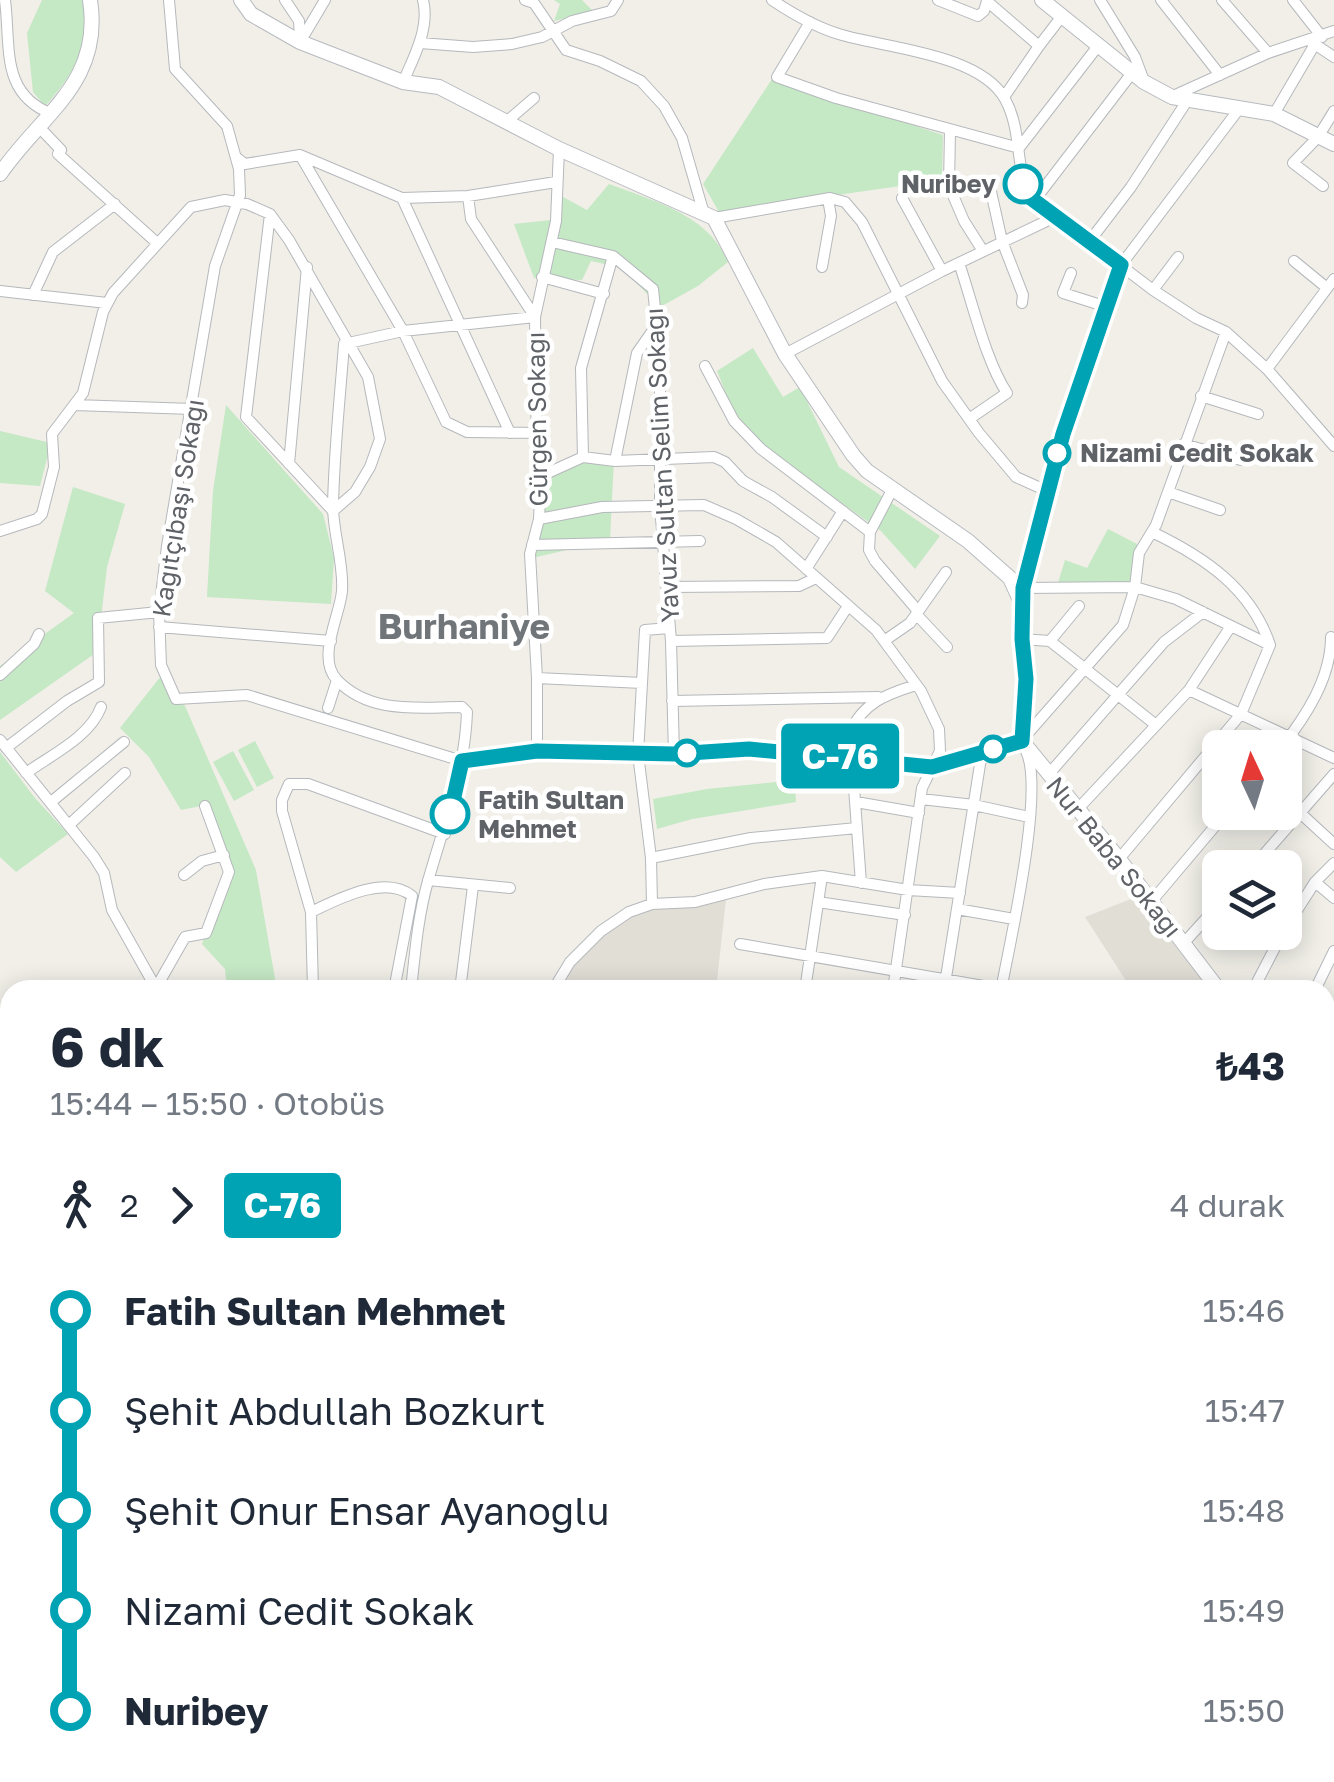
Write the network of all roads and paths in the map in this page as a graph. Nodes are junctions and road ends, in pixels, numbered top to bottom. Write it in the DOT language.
graph roads {
  1 [pos="5,0"];
  2 [pos="90,0"];
  3 [pos="168,0"];
  4 [pos="241,0"];
  5 [pos="286,0"];
  6 [pos="325,0"];
  7 [pos="422,0"];
  8 [pos="526,0"];
  9 [pos="618,0"];
  10 [pos="772,0"];
  11 [pos="938,0"];
  12 [pos="1042,0"];
  13 [pos="1100,0"];
  14 [pos="1161,0"];
  15 [pos="1222,0"];
  16 [pos="1292,0"];
  17 [pos="987,1"];
  18 [pos="1062,16"];
  19 [pos="810,22"];
  20 [pos="554,31"];
  21 [pos="1334,31"];
  22 [pos="1315,40"];
  23 [pos="300,42"];
  24 [pos="420,42"];
  25 [pos="1039,46"];
  26 [pos="1098,46"];
  27 [pos="1268,53"];
  28 [pos="1334,56"];
  29 [pos="1220,75"];
  30 [pos="1138,77"];
  31 [pos="404,82"];
  32 [pos="1004,97"];
  33 [pos="1172,97"];
  34 [pos="534,98"];
  35 [pos="1187,101"];
  36 [pos="1239,108"];
  37 [pos="1334,112"];
  38 [pos="52,114"];
  39 [pos="1274,114"];
  40 [pos="506,122"];
  41 [pos="40,128"];
  42 [pos="950,130"];
  43 [pos="1318,137"];
  44 [pos="1334,144"];
  45 [pos="1018,148"];
  46 [pos="559,149"];
  47 [pos="300,155"];
  48 [pos="236,157"];
  49 [pos="0,174"];
  50 [pos="556,182"];
  51 [pos="1323,186"];
  52 [pos="990,187"];
  53 [pos="468,196"];
  54 [pos="402,198"];
  55 [pos="902,198"];
  56 [pos="828,199"];
  57 [pos="1034,201"];
  58 [pos="237,202"];
  59 [pos="115,204"];
  60 [pos="270,214"];
  61 [pos="709,216"];
  62 [pos="1055,217"];
  63 [pos="1002,240"];
  64 [pos="156,242"];
  65 [pos="552,242"];
  66 [pos="1089,242"];
  67 [pos="983,251"];
  68 [pos="613,256"];
  69 [pos="1178,256"];
  70 [pos="1294,261"];
  71 [pos="959,263"];
  72 [pos="1121,265"];
  73 [pos="307,266"];
  74 [pos="822,267"];
  75 [pos="942,270"];
  76 [pos="1071,272"];
  77 [pos="542,277"];
  78 [pos="1331,284"];
  79 [pos="1153,290"];
  80 [pos="0,291"];
  81 [pos="33,294"];
  82 [pos="604,294"];
  83 [pos="898,295"];
  84 [pos="1022,302"];
  85 [pos="107,303"];
  86 [pos="1107,306"];
  87 [pos="534,317"];
  88 [pos="658,322"];
  89 [pos="460,324"];
  90 [pos="402,331"];
  91 [pos="1226,332"];
  92 [pos="350,342"];
  93 [pos="785,354"];
  94 [pos="705,366"];
  95 [pos="1267,369"];
  96 [pos="1200,396"];
  97 [pos="74,405"];
  98 [pos="192,409"];
  99 [pos="1258,414"];
  100 [pos="969,419"];
  101 [pos="510,433"];
  102 [pos="537,433"];
  103 [pos="1332,439"];
  104 [pos="1183,444"];
  105 [pos="583,457"];
  106 [pos="660,458"];
  107 [pos="1241,460"];
  108 [pos="616,461"];
  109 [pos="289,464"];
  110 [pos="542,476"];
  111 [pos="892,490"];
  112 [pos="1047,490"];
  113 [pos="1168,492"];
  114 [pos="660,506"];
  115 [pos="1220,510"];
  116 [pos="333,511"];
  117 [pos="843,512"];
  118 [pos="540,520"];
  119 [pos="0,531"];
  120 [pos="870,532"];
  121 [pos="1152,532"];
  122 [pos="827,537"];
  123 [pos="700,541"];
  124 [pos="665,542"];
  125 [pos="532,545"];
  126 [pos="946,572"];
  127 [pos="811,574"];
  128 [pos="668,587"];
  129 [pos="1136,587"];
  130 [pos="1022,594"];
  131 [pos="848,606"];
  132 [pos="1079,606"];
  133 [pos="159,612"];
  134 [pos="917,612"];
  135 [pos="1203,612"];
  136 [pos="1232,626"];
  137 [pos="159,627"];
  138 [pos="669,628"];
  139 [pos="39,634"];
  140 [pos="1331,637"];
  141 [pos="1022,639"];
  142 [pos="884,640"];
  143 [pos="331,641"];
  144 [pos="671,641"];
  145 [pos="1050,641"];
  146 [pos="1270,645"];
  147 [pos="947,647"];
  148 [pos="1086,670"];
  149 [pos="0,675"];
  150 [pos="537,678"];
  151 [pos="338,680"];
  152 [pos="642,684"];
  153 [pos="916,684"];
  154 [pos="1189,690"];
  155 [pos="1118,695"];
  156 [pos="878,697"];
  157 [pos="672,700"];
  158 [pos="101,706"];
  159 [pos="328,708"];
  160 [pos="1241,714"];
  161 [pos="1156,724"];
  162 [pos="1231,730"];
  163 [pos="1273,730"];
  164 [pos="1295,730"];
  165 [pos="1022,741"];
  166 [pos="124,742"];
  167 [pos="3,744"];
  168 [pos="1302,744"];
  169 [pos="537,751"];
  170 [pos="982,752"];
  171 [pos="638,754"];
  172 [pos="674,754"];
  173 [pos="852,758"];
  174 [pos="1334,758"];
  175 [pos="462,761"];
  176 [pos="932,767"];
  177 [pos="1202,767"];
  178 [pos="26,773"];
  179 [pos="125,773"];
  180 [pos="1334,774"];
  181 [pos="1048,775"];
  182 [pos="921,799"];
  183 [pos="51,802"];
  184 [pos="856,802"];
  185 [pos="974,805"];
  186 [pos="205,806"];
  187 [pos="1076,811"];
  188 [pos="1302,811"];
  189 [pos="919,813"];
  190 [pos="1302,815"];
  191 [pos="1028,818"];
  192 [pos="70,824"];
  193 [pos="857,828"];
  194 [pos="1213,830"];
  195 [pos="1285,830"];
  196 [pos="445,834"];
  197 [pos="1334,844"];
  198 [pos="1268,850"];
  199 [pos="224,856"];
  200 [pos="651,858"];
  201 [pos="1119,859"];
  202 [pos="1334,863"];
  203 [pos="184,875"];
  204 [pos="822,876"];
  205 [pos="428,880"];
  206 [pos="1315,882"];
  207 [pos="861,883"];
  208 [pos="473,886"];
  209 [pos="510,888"];
  210 [pos="908,890"];
  211 [pos="960,893"];
  212 [pos="1334,898"];
  213 [pos="818,902"];
  214 [pos="1151,902"];
  215 [pos="1302,903"];
  216 [pos="652,904"];
  217 [pos="957,910"];
  218 [pos="311,912"];
  219 [pos="904,915"];
  220 [pos="1014,919"];
  221 [pos="1202,923"];
  222 [pos="740,944"];
  223 [pos="1183,944"];
  224 [pos="1274,950"];
  225 [pos="1334,951"];
  226 [pos="810,956"];
  227 [pos="896,969"];
  228 [pos="152,980"];
  229 [pos="162,980"];
  230 [pos="313,980"];
  231 [pos="396,980"];
  232 [pos="412,980"];
  233 [pos="461,980"];
  234 [pos="559,980"];
  235 [pos="806,980"];
  236 [pos="894,980"];
  237 [pos="932,980"];
  238 [pos="946,980"];
  239 [pos="1003,980"];
  240 [pos="1211,980"];
  241 [pos="1258,980"];
  242 [pos="1319,980"];
  1 -- 38 [label="street"];
  2 -- 38 [label="main road"];
  3 -- 48 [label="street"];
  4 -- 23 [label="main road"];
  5 -- 23 [label="street"];
  6 -- 23 [label="street"];
  7 -- 24 [label="street"];
  8 -- 20 [label="street"];
  9 -- 20 [label="street"];
  10 -- 19 [label="street"];
  11 -- 17 [label="street"];
  12 -- 18 [label="main road"];
  13 -- 30 [label="street"];
  14 -- 29 [label="street"];
  15 -- 27 [label="street"];
  16 -- 22 [label="street"];
  17 -- 25 [label="street"];
  18 -- 25 [label="street"];
  18 -- 26 [label="main road"];
  19 -- 32 [label="street"];
  19 -- 42 [label="street"];
  20 -- 24 [label="street"];
  20 -- 61 [label="street"];
  21 -- 22 [label="street"];
  22 -- 27 [label="street"];
  22 -- 28 [label="street"];
  22 -- 39 [label="street"];
  23 -- 31 [label="main road"];
  24 -- 31 [label="street"];
  25 -- 32 [label="street"];
  26 -- 30 [label="main road"];
  26 -- 45 [label="street"];
  27 -- 29 [label="street"];
  29 -- 33 [label="street"];
  30 -- 33 [label="main road"];
  30 -- 57 [label="street"];
  31 -- 40 [label="main road"];
  32 -- 45 [label="street"];
  33 -- 35 [label="main road"];
  34 -- 40 [label="street"];
  35 -- 36 [label="main road"];
  35 -- 66 [label="street"];
  36 -- 39 [label="main road"];
  36 -- 72 [label="street"];
  37 -- 43 [label="street"];
  38 -- 41 [label="main road"];
  39 -- 43 [label="main road"];
  40 -- 46 [label="main road"];
  41 -- 49 [label="main road"];
  41 -- 59 [label="street"];
  42 -- 45 [label="street"];
  42 -- 67 [label="street"];
  43 -- 44 [label="main road"];
  43 -- 51 [label="street"];
  45 -- 57 [label="street"];
  46 -- 50 [label="street, Gürgen Sokağı"];
  46 -- 61 [label="main road"];
  47 -- 48 [label="street"];
  47 -- 54 [label="street"];
  47 -- 90 [label="street"];
  48 -- 58 [label="street"];
  50 -- 53 [label="street"];
  50 -- 65 [label="street, Gürgen Sokağı"];
  52 -- 63 [label="street"];
  53 -- 54 [label="street"];
  53 -- 87 [label="street"];
  54 -- 89 [label="street"];
  55 -- 75 [label="street"];
  56 -- 61 [label="street"];
  56 -- 74 [label="street"];
  56 -- 83 [label="street"];
  57 -- 62 [label="street"];
  58 -- 60 [label="street"];
  58 -- 64 [label="street"];
  58 -- 98 [label="street, Kağıtçıbaşı Sokağı"];
  59 -- 64 [label="street"];
  59 -- 81 [label="street"];
  60 -- 73 [label="street"];
  60 -- 109 [label="street"];
  61 -- 93 [label="main road"];
  62 -- 63 [label="street"];
  62 -- 66 [label="street"];
  63 -- 67 [label="street"];
  63 -- 84 [label="street"];
  64 -- 85 [label="street"];
  65 -- 68 [label="street, Yavuz Sultan Selim Sokağı"];
  65 -- 77 [label="street, Gürgen Sokağı"];
  66 -- 72 [label="street"];
  67 -- 71 [label="street"];
  68 -- 82 [label="street"];
  68 -- 88 [label="street, Yavuz Sultan Selim Sokağı"];
  69 -- 79 [label="street"];
  70 -- 78 [label="street"];
  71 -- 75 [label="street"];
  71 -- 100 [label="street"];
  72 -- 79 [label="street"];
  72 -- 86 [label="street"];
  73 -- 92 [label="street"];
  73 -- 109 [label="street"];
  75 -- 83 [label="street"];
  76 -- 86 [label="street"];
  77 -- 82 [label="street"];
  77 -- 87 [label="street, Gürgen Sokağı"];
  78 -- 95 [label="street"];
  79 -- 91 [label="street"];
  80 -- 81 [label="street"];
  81 -- 85 [label="street"];
  82 -- 105 [label="street"];
  83 -- 93 [label="street"];
  83 -- 100 [label="street"];
  85 -- 97 [label="street"];
  86 -- 112 [label="street"];
  87 -- 89 [label="street"];
  87 -- 102 [label="street, Gürgen Sokağı"];
  88 -- 106 [label="street, Yavuz Sultan Selim Sokağı"];
  88 -- 108 [label="street"];
  89 -- 90 [label="street"];
  89 -- 101 [label="street"];
  90 -- 92 [label="street"];
  90 -- 101 [label="street"];
  91 -- 95 [label="street"];
  91 -- 96 [label="street"];
  92 -- 116 [label="street"];
  92 -- 116 [label="street"];
  93 -- 111 [label="main road"];
  94 -- 117 [label="street"];
  95 -- 103 [label="street"];
  96 -- 99 [label="street"];
  96 -- 104 [label="street"];
  97 -- 98 [label="street"];
  97 -- 119 [label="street"];
  98 -- 133 [label="street, Kağıtçıbaşı Sokağı"];
  100 -- 112 [label="street"];
  101 -- 102 [label="street"];
  102 -- 110 [label="street, Gürgen Sokağı"];
  104 -- 107 [label="street"];
  104 -- 113 [label="street"];
  105 -- 108 [label="street"];
  105 -- 110 [label="street"];
  106 -- 108 [label="street"];
  106 -- 114 [label="street, Yavuz Sultan Selim Sokağı"];
  106 -- 122 [label="street"];
  109 -- 116 [label="street"];
  110 -- 118 [label="street, Gürgen Sokağı"];
  111 -- 120 [label="street"];
  111 -- 130 [label="main road"];
  112 -- 130 [label="street"];
  113 -- 115 [label="street"];
  113 -- 121 [label="street"];
  114 -- 118 [label="street"];
  114 -- 124 [label="street, Yavuz Sultan Selim Sokağı"];
  114 -- 127 [label="street"];
  116 -- 143 [label="street"];
  117 -- 120 [label="street"];
  117 -- 122 [label="street"];
  118 -- 125 [label="street, Gürgen Sokağı"];
  120 -- 134 [label="street"];
  121 -- 129 [label="street"];
  121 -- 146 [label="street"];
  122 -- 127 [label="street"];
  123 -- 124 [label="street"];
  124 -- 125 [label="street"];
  124 -- 128 [label="street, Yavuz Sultan Selim Sokağı"];
  125 -- 150 [label="street, Gürgen Sokağı"];
  126 -- 134 [label="street"];
  127 -- 128 [label="street"];
  127 -- 131 [label="street"];
  128 -- 138 [label="street, Yavuz Sultan Selim Sokağı"];
  129 -- 130 [label="street"];
  129 -- 135 [label="street"];
  129 -- 148 [label="street"];
  130 -- 141 [label="main road"];
  131 -- 142 [label="street"];
  131 -- 144 [label="street"];
  132 -- 145 [label="street"];
  133 -- 137 [label="street, Kağıtçıbaşı Sokağı"];
  133 -- 167 [label="street"];
  134 -- 142 [label="street"];
  134 -- 147 [label="street"];
  135 -- 136 [label="street"];
  135 -- 155 [label="street"];
  136 -- 146 [label="street"];
  136 -- 154 [label="street"];
  137 -- 143 [label="street"];
  137 -- 175 [label="street, Kağıtçıbaşı Sokağı"];
  138 -- 144 [label="street, Yavuz Sultan Selim Sokağı"];
  138 -- 152 [label="street"];
  139 -- 149 [label="street"];
  140 -- 164 [label="street"];
  141 -- 145 [label="street"];
  141 -- 165 [label="main road"];
  142 -- 153 [label="street"];
  143 -- 151 [label="street"];
  144 -- 157 [label="street, Yavuz Sultan Selim Sokağı"];
  145 -- 148 [label="street"];
  146 -- 160 [label="street"];
  148 -- 155 [label="street"];
  148 -- 165 [label="street"];
  150 -- 152 [label="street"];
  150 -- 169 [label="street, Gürgen Sokağı"];
  151 -- 159 [label="street"];
  151 -- 175 [label="street"];
  152 -- 171 [label="street"];
  153 -- 156 [label="street"];
  153 -- 176 [label="street"];
  154 -- 160 [label="street"];
  154 -- 161 [label="street"];
  155 -- 161 [label="street"];
  155 -- 181 [label="street"];
  156 -- 157 [label="street"];
  156 -- 173 [label="street"];
  157 -- 172 [label="street, Yavuz Sultan Selim Sokağı"];
  158 -- 178 [label="street"];
  160 -- 162 [label="street"];
  160 -- 163 [label="street"];
  161 -- 187 [label="street"];
  165 -- 170 [label="street"];
  165 -- 181 [label="main road, Nur Baba Sokağı"];
  165 -- 191 [label="street"];
  166 -- 183 [label="street"];
  167 -- 178 [label="street"];
  168 -- 174 [label="street"];
  169 -- 171 [label="street"];
  169 -- 175 [label="street"];
  170 -- 176 [label="street"];
  170 -- 185 [label="street"];
  171 -- 172 [label="street"];
  171 -- 200 [label="street"];
  172 -- 173 [label="street"];
  173 -- 176 [label="street"];
  173 -- 184 [label="street"];
  175 -- 196 [label="street"];
  176 -- 182 [label="street"];
  177 -- 201 [label="street"];
  178 -- 183 [label="street"];
  179 -- 192 [label="street"];
  180 -- 188 [label="street"];
  181 -- 187 [label="main road, Nur Baba Sokağı"];
  182 -- 185 [label="street"];
  182 -- 189 [label="street"];
  183 -- 192 [label="street"];
  184 -- 189 [label="street"];
  184 -- 193 [label="street"];
  185 -- 191 [label="street"];
  185 -- 211 [label="street"];
  186 -- 199 [label="street"];
  187 -- 201 [label="main road, Nur Baba Sokağı"];
  189 -- 210 [label="street"];
  190 -- 197 [label="street"];
  191 -- 220 [label="street"];
  192 -- 228 [label="street"];
  193 -- 200 [label="street"];
  193 -- 207 [label="street"];
  194 -- 214 [label="street"];
  195 -- 198 [label="street"];
  196 -- 205 [label="street"];
  196 -- 218 [label="street"];
  199 -- 203 [label="street"];
  199 -- 229 [label="street"];
  200 -- 216 [label="street"];
  201 -- 214 [label="main road, Nur Baba Sokağı"];
  202 -- 206 [label="street"];
  204 -- 207 [label="street"];
  204 -- 213 [label="street"];
  204 -- 216 [label="street"];
  205 -- 208 [label="street"];
  205 -- 232 [label="street"];
  206 -- 212 [label="street"];
  206 -- 215 [label="street"];
  207 -- 210 [label="street"];
  208 -- 209 [label="street"];
  208 -- 233 [label="street"];
  210 -- 211 [label="street"];
  210 -- 219 [label="street"];
  211 -- 217 [label="street"];
  213 -- 219 [label="street"];
  213 -- 226 [label="street"];
  214 -- 223 [label="main road, Nur Baba Sokağı"];
  216 -- 234 [label="street"];
  217 -- 220 [label="street"];
  217 -- 238 [label="street"];
  218 -- 230 [label="street"];
  218 -- 231 [label="street"];
  219 -- 227 [label="street"];
  220 -- 239 [label="street"];
  221 -- 223 [label="street"];
  222 -- 226 [label="street"];
  223 -- 240 [label="main road, Nur Baba Sokağı"];
  224 -- 241 [label="street"];
  225 -- 242 [label="street"];
  226 -- 227 [label="street"];
  226 -- 235 [label="street"];
  227 -- 236 [label="street"];
  227 -- 237 [label="street"];
}
